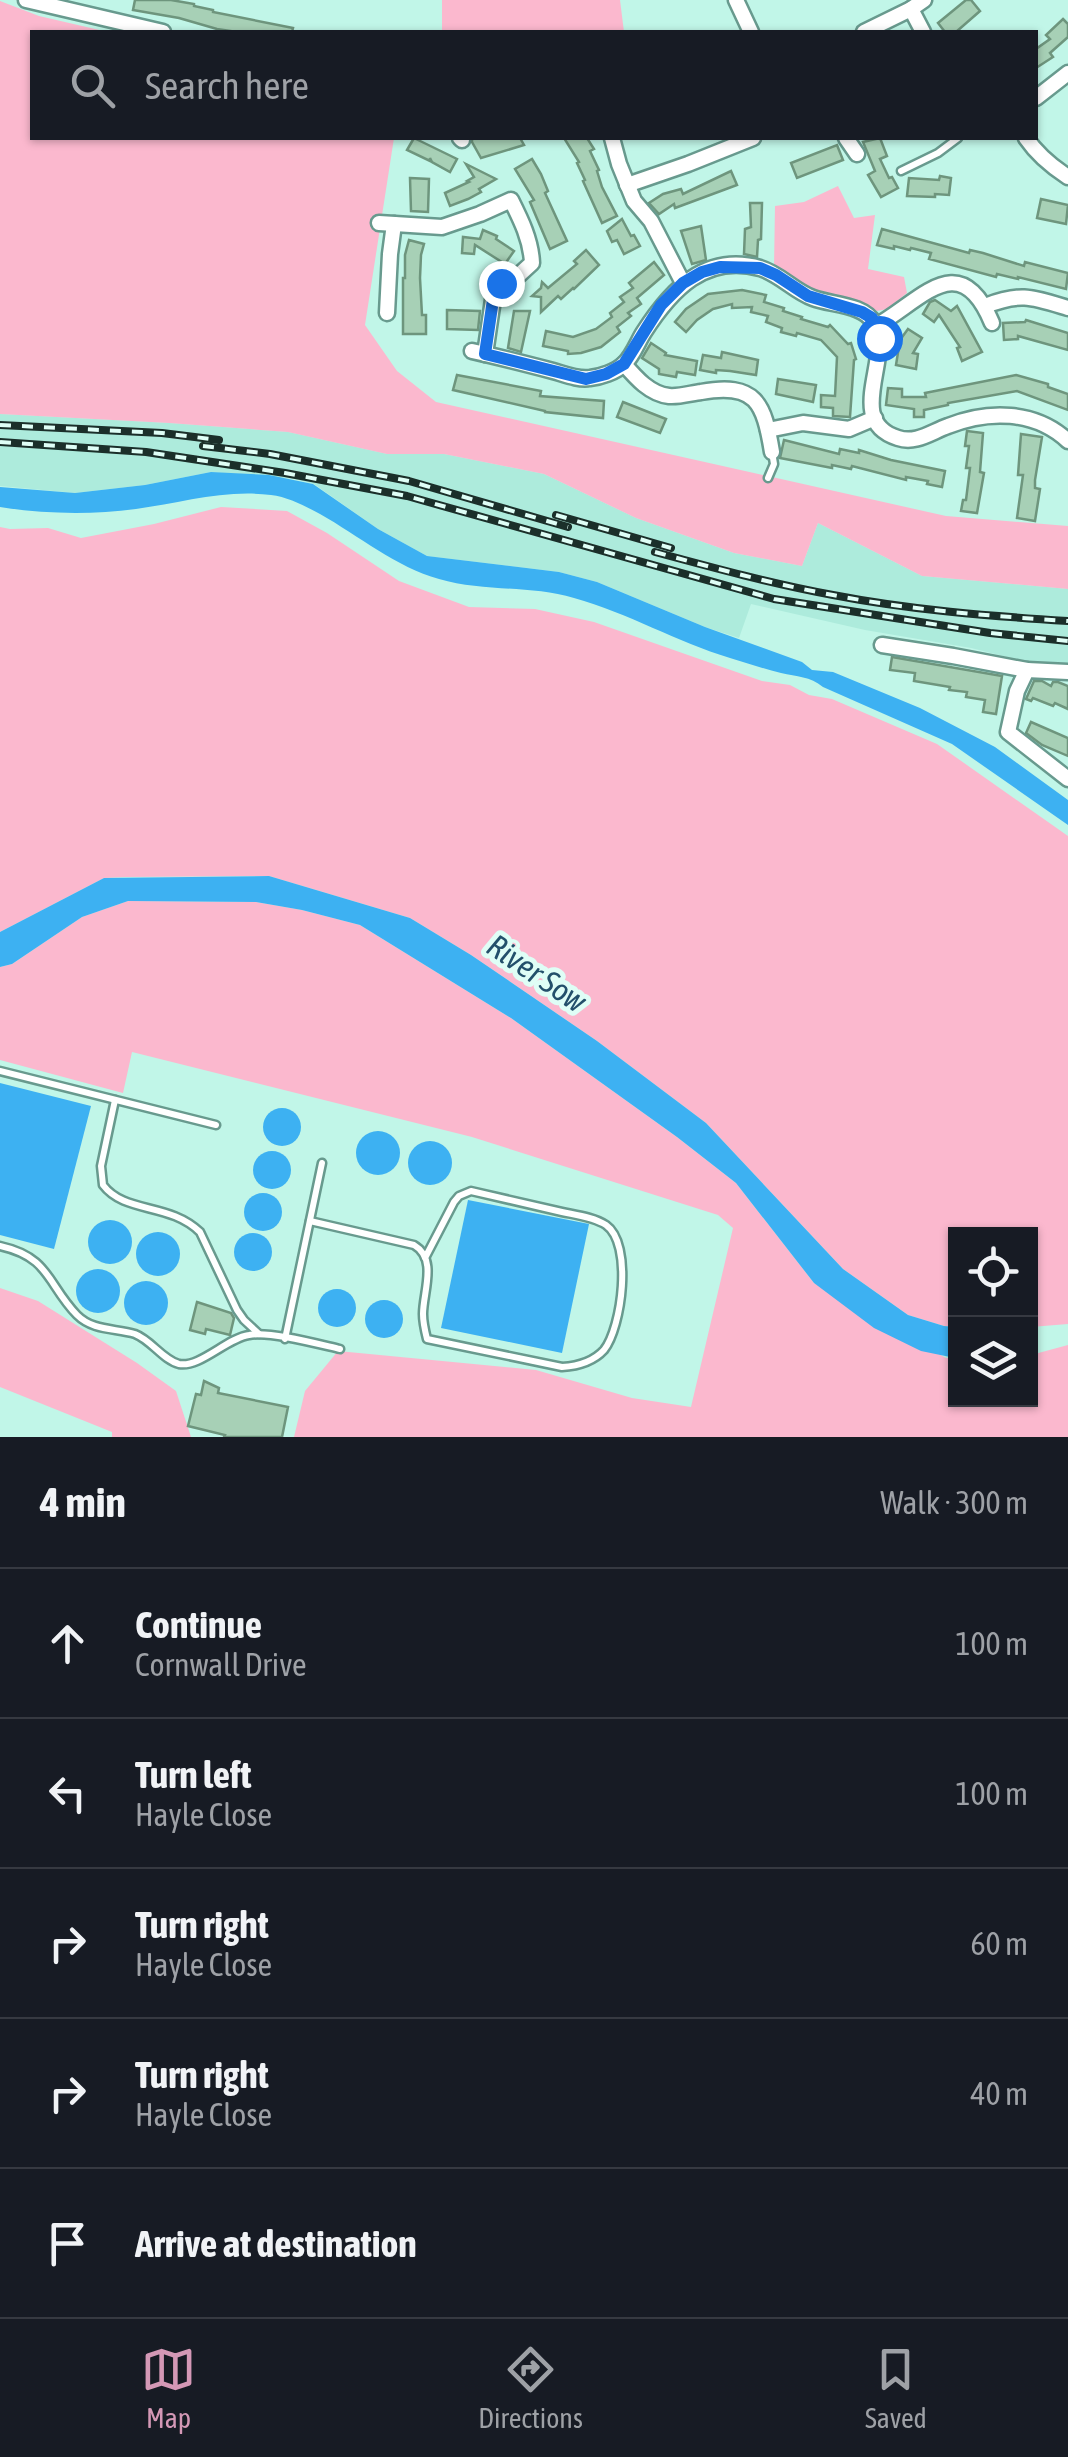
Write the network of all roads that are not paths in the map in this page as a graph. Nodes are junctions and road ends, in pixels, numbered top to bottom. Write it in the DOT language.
graph roads {
  1 [pos="26,0"];
  2 [pos="97,0"];
  3 [pos="736,0"];
  4 [pos="918,5"];
  5 [pos="95,17"];
  6 [pos="154,30"];
  7 [pos="750,30"];
  8 [pos="868,30"];
  9 [pos="923,30"];
  10 [pos="1068,73"];
  11 [pos="1038,96"];
  12 [pos="613,140"];
  13 [pos="748,140"];
  14 [pos="847,140"];
  15 [pos="955,140"];
  16 [pos="1028,140"];
  17 [pos="857,154"];
  18 [pos="900,171"];
  19 [pos="1068,177"];
  20 [pos="627,185"];
  21 [pos="683,283"];
  22 [pos="985,306"];
  23 [pos="1068,308"];
  24 [pos="387,313"];
  25 [pos="992,323"];
  26 [pos="876,326"];
  27 [pos="624,364"];
  28 [pos="875,418"];
  29 [pos="768,430"];
  30 [pos="1068,441"];
  31 [pos="772,452"];
  32 [pos="768,478"];
  33 [pos="882,645"];
  34 [pos="1026,670"];
  35 [pos="1068,672"];
  36 [pos="1068,779"];
  37 [pos="0,1071"];
  38 [pos="116,1100"];
  39 [pos="216,1125"];
  40 [pos="322,1163"];
  41 [pos="310,1221"];
  42 [pos="0,1246"];
  43 [pos="426,1258"];
  44 [pos="259,1334"];
  45 [pos="285,1338"];
  46 [pos="340,1349"];
  1 -- 5 [label="street"];
  2 -- 5 [label="street"];
  3 -- 7 [label="street"];
  4 -- 8 [label="street"];
  4 -- 9 [label="street"];
  5 -- 6 [label="street"];
  10 -- 11 [label="street"];
  12 -- 20 [label="street"];
  13 -- 20 [label="street"];
  14 -- 17 [label="street"];
  15 -- 18 [label="lane"];
  16 -- 19 [label="street"];
  20 -- 21 [label="street"];
  21 -- 26 [label="street"];
  21 -- 27 [label="street"];
  22 -- 23 [label="street"];
  22 -- 25 [label="street"];
  22 -- 26 [label="street"];
  24 -- 27 [label="street"];
  26 -- 28 [label="street"];
  27 -- 29 [label="street"];
  28 -- 29 [label="street"];
  28 -- 30 [label="street"];
  29 -- 31 [label="street"];
  31 -- 32 [label="lane"];
  33 -- 34 [label="street"];
  34 -- 35 [label="street"];
  34 -- 36 [label="street"];
  37 -- 38 [label="lane"];
  38 -- 39 [label="lane"];
  38 -- 44 [label="lane"];
  40 -- 41 [label="lane"];
  41 -- 43 [label="lane"];
  41 -- 45 [label="lane"];
  42 -- 44 [label="lane"];
  43 -- 43 [label="lane"];
  44 -- 45 [label="lane"];
  45 -- 46 [label="lane"];
}
